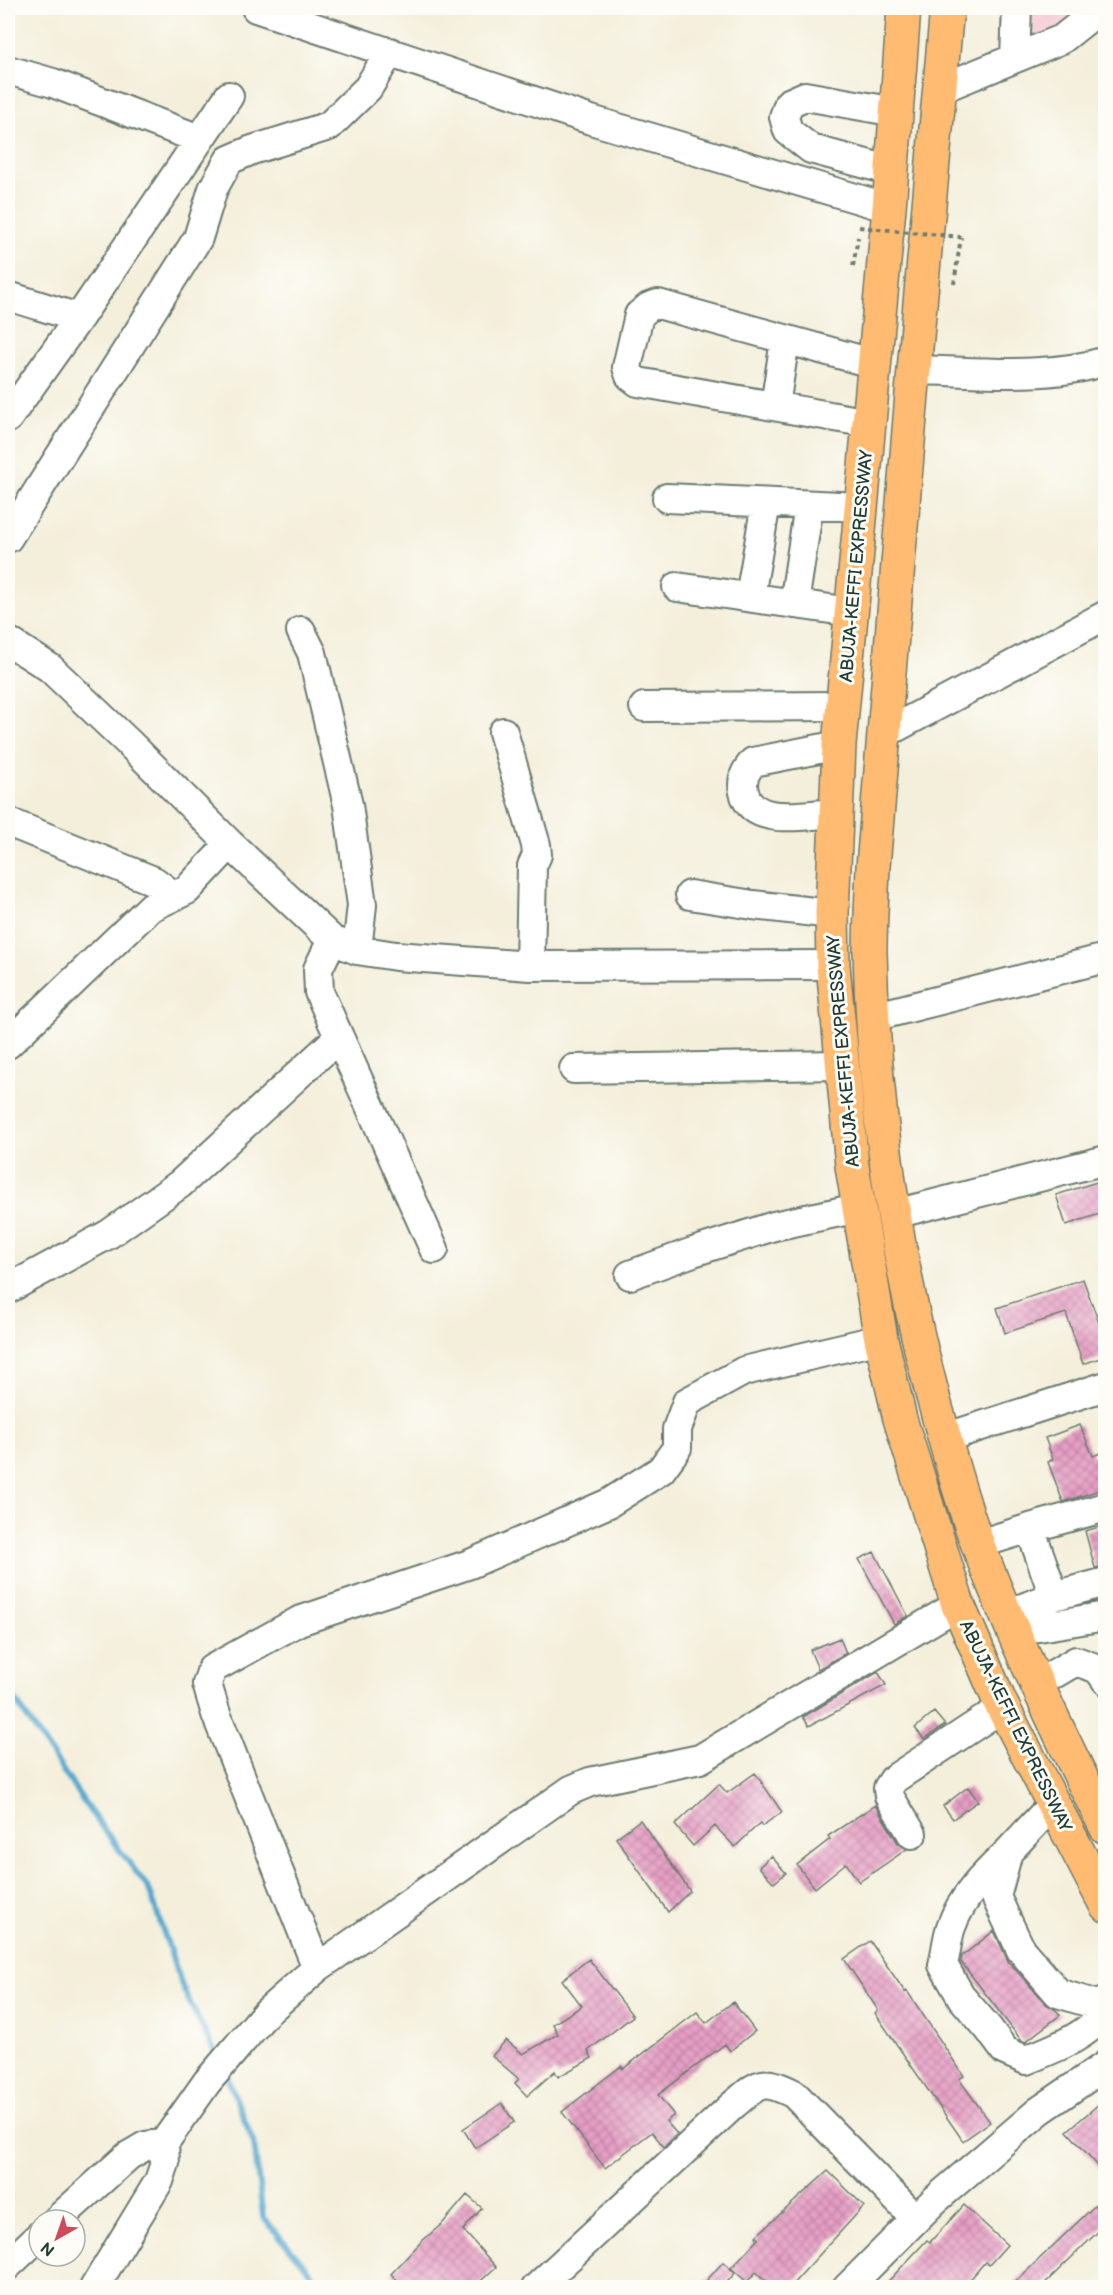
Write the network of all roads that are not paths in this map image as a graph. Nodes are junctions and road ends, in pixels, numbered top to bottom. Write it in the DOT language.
graph roads {
  1 [pos="256,8"];
  2 [pos="904,8"];
  3 [pos="947,8"];
  4 [pos="1017,8"];
  5 [pos="1101,8"];
  6 [pos="390,52"];
  7 [pos="1015,58"];
  8 [pos="8,70"];
  9 [pos="940,89"];
  10 [pos="229,96"];
  11 [pos="896,112"];
  12 [pos="199,139"];
  13 [pos="892,171"];
  14 [pos="889,208"];
  15 [pos="8,296"];
  16 [pos="79,318"];
  17 [pos="785,340"];
  18 [pos="1106,361"];
  19 [pos="875,364"];
  20 [pos="914,370"];
  21 [pos="775,406"];
  22 [pos="8,418"];
  23 [pos="869,423"];
  24 [pos="667,498"];
  25 [pos="766,503"];
  26 [pos="809,505"];
  27 [pos="861,507"];
  28 [pos="8,538"];
  29 [pos="677,587"];
  30 [pos="750,597"];
  31 [pos="794,603"];
  32 [pos="851,612"];
  33 [pos="1106,615"];
  34 [pos="301,631"];
  35 [pos="8,641"];
  36 [pos="644,706"];
  37 [pos="842,706"];
  38 [pos="503,732"];
  39 [pos="884,734"];
  40 [pos="839,745"];
  41 [pos="837,813"];
  42 [pos="8,822"];
  43 [pos="230,844"];
  44 [pos="690,895"];
  45 [pos="174,896"];
  46 [pos="832,914"];
  47 [pos="345,945"];
  48 [pos="1106,958"];
  49 [pos="833,965"];
  50 [pos="530,966"];
  51 [pos="873,1017"];
  52 [pos="338,1038"];
  53 [pos="8,1044"];
  54 [pos="843,1065"];
  55 [pos="574,1069"];
  56 [pos="1106,1160"];
  57 [pos="858,1208"];
  58 [pos="895,1214"];
  59 [pos="434,1249"];
  60 [pos="630,1275"];
  61 [pos="8,1289"];
  62 [pos="881,1339"];
  63 [pos="1106,1386"];
  64 [pos="944,1438"];
  65 [pos="1106,1508"];
  66 [pos="1030,1528"];
  67 [pos="979,1544"];
  68 [pos="1106,1582"];
  69 [pos="1054,1596"];
  70 [pos="958,1605"];
  71 [pos="1106,1616"];
  72 [pos="1010,1622"];
  73 [pos="1106,1680"];
  74 [pos="1037,1684"];
  75 [pos="1003,1707"];
  76 [pos="1052,1805"];
  77 [pos="1105,1826"];
  78 [pos="912,1834"];
  79 [pos="1008,1852"];
  80 [pos="1106,1905"];
  81 [pos="317,1968"];
  82 [pos="1106,2001"];
  83 [pos="1106,2011"];
  84 [pos="1106,2065"];
  85 [pos="164,2143"];
  86 [pos="70,2208"];
  87 [pos="916,2219"];
  88 [pos="27,2247"];
  89 [pos="8,2265"];
  90 [pos="94,2288"];
  91 [pos="536,2288"];
  92 [pos="847,2288"];
  1 -- 6 [label="street"];
  2 -- 11 [label="highway, ABUJA-KEFFI EXPRESSWAY"];
  3 -- 9 [label="highway, ABUJA-KEFFI EXPRESSWAY"];
  4 -- 7 [label="street"];
  5 -- 7 [label="street"];
  6 -- 14 [label="street"];
  6 -- 28 [label="street"];
  7 -- 9 [label="street"];
  8 -- 12 [label="street"];
  9 -- 20 [label="highway, ABUJA-KEFFI EXPRESSWAY"];
  10 -- 12 [label="street"];
  11 -- 13 [label="highway, ABUJA-KEFFI EXPRESSWAY"];
  11 -- 13 [label="street"];
  12 -- 16 [label="street"];
  13 -- 14 [label="highway, ABUJA-KEFFI EXPRESSWAY"];
  14 -- 19 [label="highway, ABUJA-KEFFI EXPRESSWAY"];
  15 -- 16 [label="street"];
  16 -- 22 [label="street"];
  17 -- 19 [label="street"];
  17 -- 21 [label="street"];
  17 -- 21 [label="street"];
  18 -- 20 [label="street"];
  19 -- 23 [label="highway, ABUJA-KEFFI EXPRESSWAY"];
  20 -- 39 [label="highway, ABUJA-KEFFI EXPRESSWAY"];
  21 -- 23 [label="street"];
  23 -- 27 [label="highway, ABUJA-KEFFI EXPRESSWAY"];
  24 -- 25 [label="street"];
  25 -- 26 [label="street"];
  25 -- 30 [label="street"];
  26 -- 27 [label="street"];
  26 -- 31 [label="street"];
  27 -- 32 [label="highway, ABUJA-KEFFI EXPRESSWAY"];
  29 -- 30 [label="street"];
  30 -- 31 [label="street"];
  31 -- 32 [label="street"];
  32 -- 37 [label="highway, ABUJA-KEFFI EXPRESSWAY"];
  33 -- 39 [label="street"];
  34 -- 47 [label="street"];
  35 -- 43 [label="street"];
  36 -- 37 [label="street"];
  37 -- 40 [label="highway, ABUJA-KEFFI EXPRESSWAY"];
  38 -- 50 [label="street"];
  39 -- 51 [label="highway, ABUJA-KEFFI EXPRESSWAY"];
  40 -- 41 [label="highway, ABUJA-KEFFI EXPRESSWAY"];
  40 -- 41 [label="street"];
  41 -- 46 [label="highway, ABUJA-KEFFI EXPRESSWAY"];
  42 -- 45 [label="street"];
  43 -- 45 [label="street"];
  43 -- 47 [label="street"];
  44 -- 46 [label="street"];
  45 -- 53 [label="street"];
  46 -- 49 [label="highway, ABUJA-KEFFI EXPRESSWAY"];
  47 -- 50 [label="street"];
  47 -- 52 [label="street"];
  48 -- 51 [label="street"];
  49 -- 50 [label="street"];
  49 -- 54 [label="highway, ABUJA-KEFFI EXPRESSWAY"];
  51 -- 58 [label="highway, ABUJA-KEFFI EXPRESSWAY"];
  52 -- 59 [label="street"];
  52 -- 61 [label="street"];
  54 -- 55 [label="street"];
  54 -- 57 [label="highway, ABUJA-KEFFI EXPRESSWAY"];
  56 -- 58 [label="street"];
  57 -- 60 [label="street"];
  57 -- 62 [label="highway, ABUJA-KEFFI EXPRESSWAY"];
  58 -- 64 [label="highway, ABUJA-KEFFI EXPRESSWAY"];
  62 -- 70 [label="highway, ABUJA-KEFFI EXPRESSWAY"];
  62 -- 81 [label="street"];
  63 -- 64 [label="street"];
  64 -- 67 [label="highway, ABUJA-KEFFI EXPRESSWAY"];
  65 -- 66 [label="street"];
  66 -- 67 [label="street"];
  66 -- 69 [label="street"];
  67 -- 72 [label="highway, ABUJA-KEFFI EXPRESSWAY"];
  68 -- 69 [label="street"];
  69 -- 72 [label="street"];
  70 -- 75 [label="highway, ABUJA-KEFFI EXPRESSWAY"];
  70 -- 81 [label="street"];
  71 -- 72 [label="street"];
  72 -- 74 [label="highway, ABUJA-KEFFI EXPRESSWAY"];
  73 -- 74 [label="street"];
  74 -- 77 [label="highway, ABUJA-KEFFI EXPRESSWAY"];
  75 -- 76 [label="highway, ABUJA-KEFFI EXPRESSWAY"];
  75 -- 78 [label="street"];
  76 -- 79 [label="street"];
  76 -- 80 [label="highway, ABUJA-KEFFI EXPRESSWAY"];
  79 -- 82 [label="street"];
  79 -- 83 [label="street"];
  81 -- 85 [label="street"];
  84 -- 87 [label="street"];
  85 -- 86 [label="street"];
  85 -- 90 [label="street"];
  87 -- 91 [label="street"];
  87 -- 92 [label="street"];
  88 -- 89 [label="street"];
}
